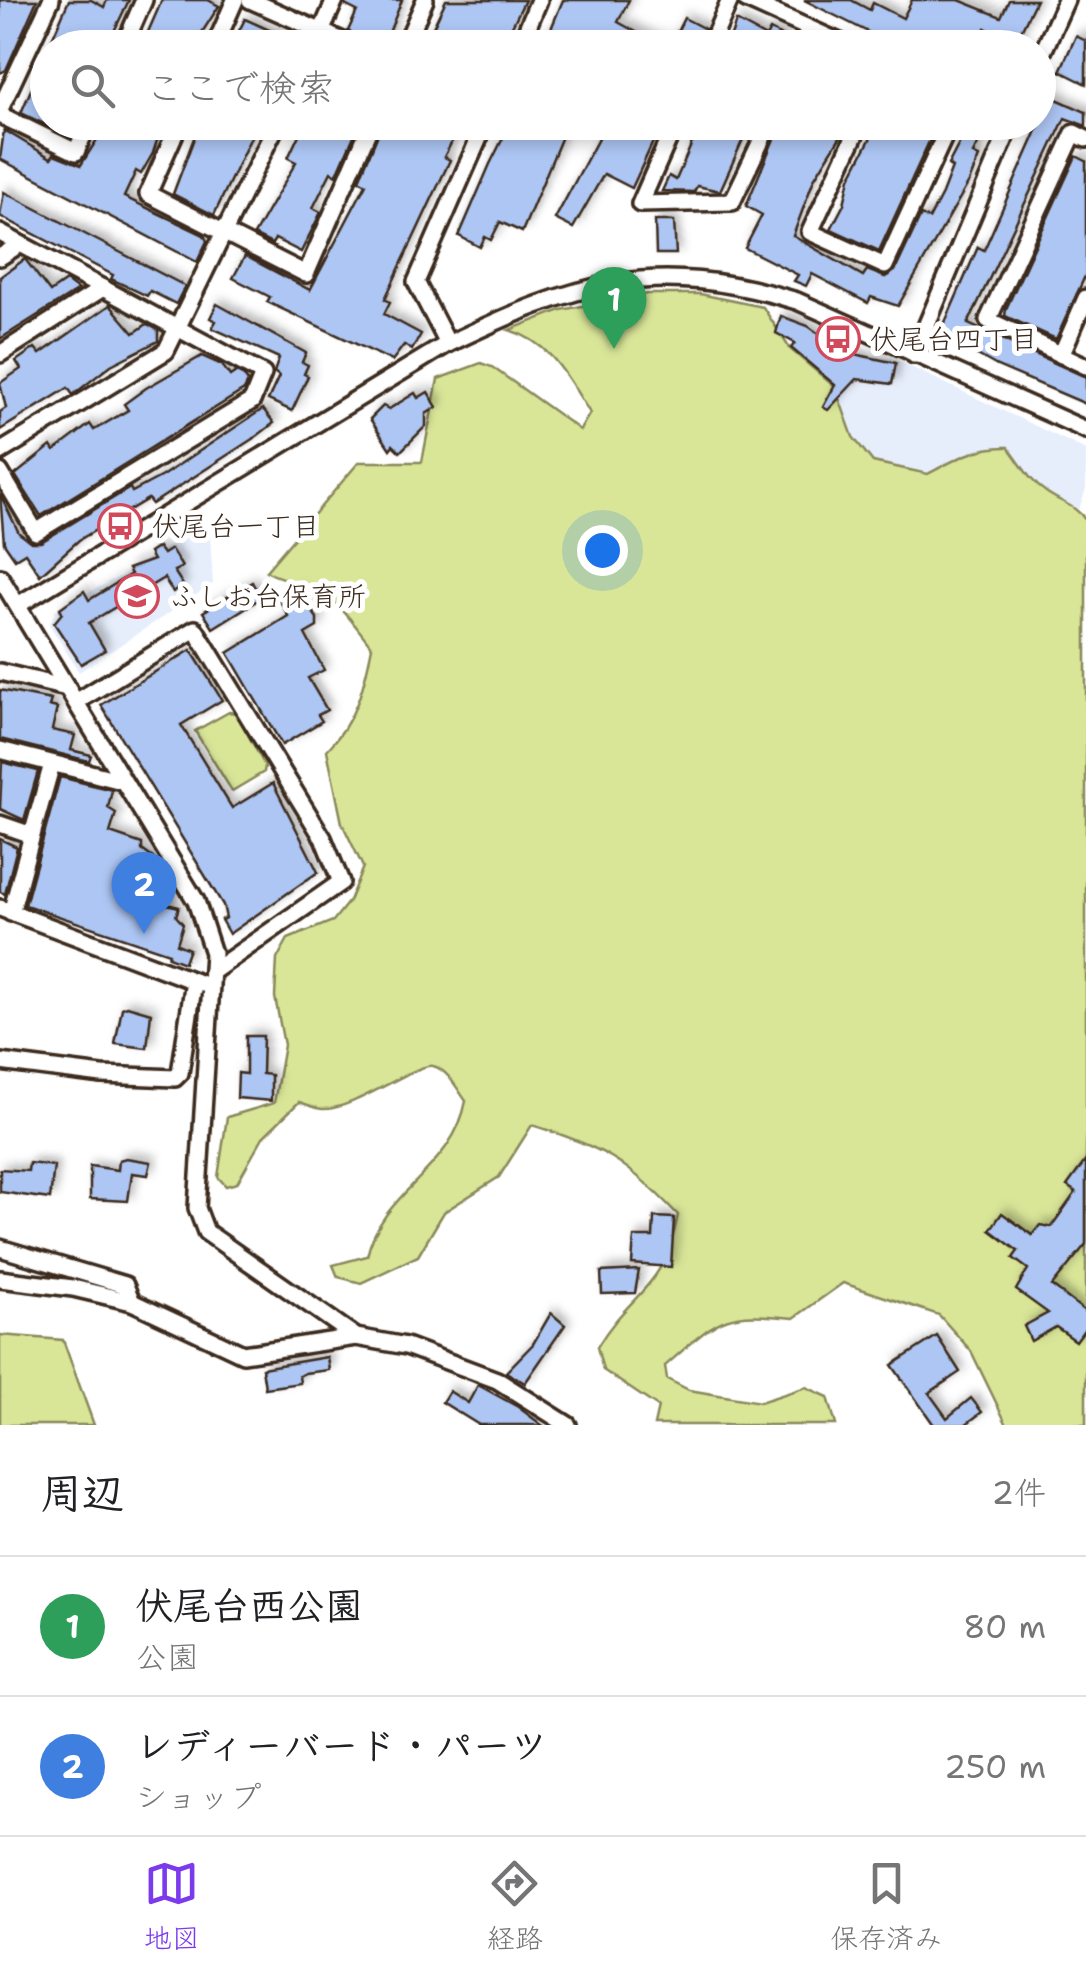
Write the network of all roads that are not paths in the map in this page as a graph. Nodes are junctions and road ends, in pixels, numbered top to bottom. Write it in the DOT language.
graph roads {
  1 [pos="51,0"];
  2 [pos="144,0"];
  3 [pos="235,0"];
  4 [pos="250,0"];
  5 [pos="336,0"];
  6 [pos="425,0"];
  7 [pos="540,0"];
  8 [pos="730,0"];
  9 [pos="746,0"];
  10 [pos="1066,0"];
  11 [pos="37,30"];
  12 [pos="130,30"];
  13 [pos="222,30"];
  14 [pos="322,30"];
  15 [pos="412,30"];
  16 [pos="527,30"];
  17 [pos="717,30"];
  18 [pos="813,30"];
  19 [pos="1053,30"];
  20 [pos="30,46"];
  21 [pos="0,112"];
  22 [pos="30,128"];
  23 [pos="1086,139"];
  24 [pos="53,140"];
  25 [pos="81,140"];
  26 [pos="172,140"];
  27 [pos="270,140"];
  28 [pos="364,140"];
  29 [pos="478,140"];
  30 [pos="668,140"];
  31 [pos="761,140"];
  32 [pos="853,140"];
  33 [pos="943,140"];
  34 [pos="1004,140"];
  35 [pos="0,233"];
  36 [pos="226,234"];
  37 [pos="20,244"];
  38 [pos="0,258"];
  39 [pos="103,288"];
  40 [pos="1086,298"];
  41 [pos="178,328"];
  42 [pos="448,344"];
  43 [pos="0,354"];
  44 [pos="914,355"];
  45 [pos="1060,355"];
  46 [pos="1086,366"];
  47 [pos="1086,430"];
  48 [pos="0,452"];
  49 [pos="0,472"];
  50 [pos="0,577"];
  51 [pos="0,596"];
  52 [pos="18,604"];
  53 [pos="0,672"];
  54 [pos="72,695"];
  55 [pos="0,750"];
  56 [pos="52,764"];
  57 [pos="122,781"];
  58 [pos="0,824"];
  59 [pos="32,835"];
  60 [pos="5,910"];
  61 [pos="211,980"];
  62 [pos="194,981"];
  63 [pos="0,1062"];
  64 [pos="0,1248"];
  65 [pos="0,1280"];
  66 [pos="132,1302"];
  67 [pos="356,1337"];
  68 [pos="568,1425"];
  1 -- 11 [label="street"];
  2 -- 12 [label="street"];
  3 -- 13 [label="street"];
  4 -- 14 [label="street"];
  5 -- 14 [label="street"];
  6 -- 15 [label="street"];
  7 -- 16 [label="street"];
  8 -- 17 [label="street"];
  9 -- 18 [label="street"];
  10 -- 19 [label="street"];
  20 -- 21 [label="street"];
  21 -- 22 [label="street"];
  23 -- 45 [label="street"];
  24 -- 25 [label="street"];
  26 -- 36 [label="street"];
  27 -- 36 [label="street"];
  28 -- 36 [label="street"];
  29 -- 42 [label="street"];
  30 -- 31 [label="street"];
  32 -- 33 [label="street"];
  34 -- 44 [label="street"];
  35 -- 37 [label="street"];
  36 -- 41 [label="street"];
  37 -- 38 [label="street"];
  37 -- 39 [label="street"];
  39 -- 41 [label="street"];
  39 -- 43 [label="street"];
  40 -- 45 [label="street"];
  41 -- 48 [label="street"];
  41 -- 49 [label="street"];
  42 -- 44 [label="street"];
  42 -- 52 [label="street"];
  44 -- 47 [label="street"];
  45 -- 46 [label="street"];
  50 -- 52 [label="street"];
  51 -- 52 [label="street"];
  52 -- 54 [label="street"];
  53 -- 54 [label="street"];
  54 -- 57 [label="street"];
  54 -- 61 [label="street"];
  55 -- 56 [label="street"];
  56 -- 57 [label="street"];
  56 -- 59 [label="street"];
  57 -- 61 [label="street"];
  58 -- 59 [label="street"];
  59 -- 60 [label="street"];
  60 -- 62 [label="street"];
  61 -- 62 [label="street"];
  61 -- 67 [label="street"];
  62 -- 63 [label="street"];
  64 -- 66 [label="street"];
  65 -- 66 [label="street"];
  66 -- 67 [label="street"];
  67 -- 68 [label="street"];
}
